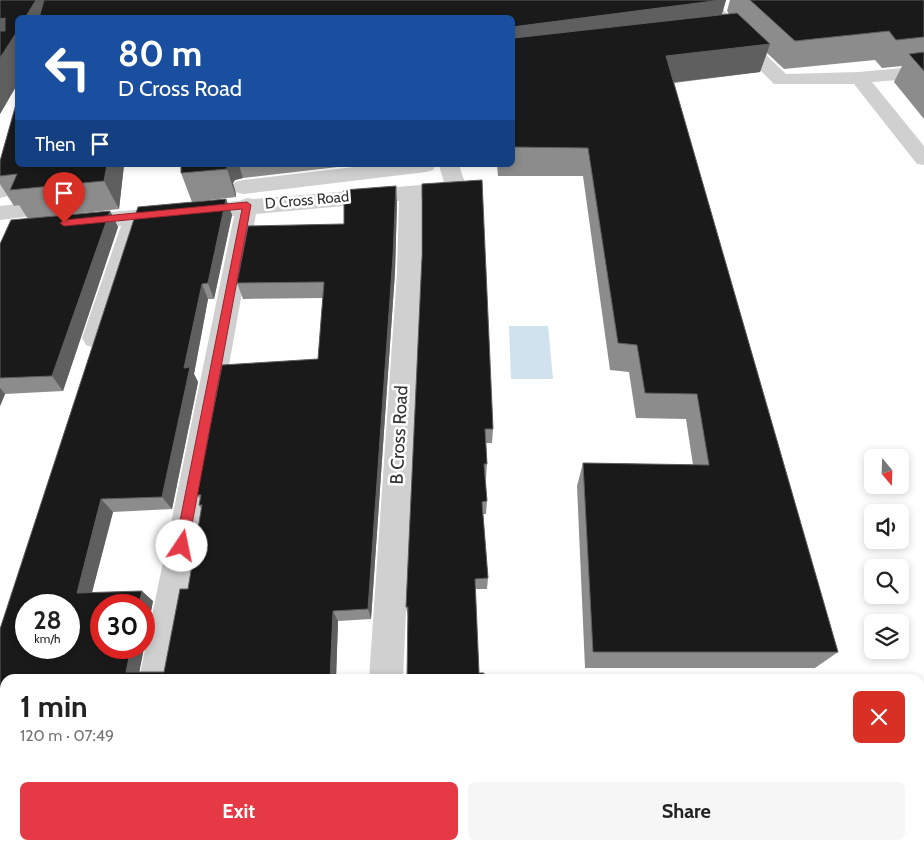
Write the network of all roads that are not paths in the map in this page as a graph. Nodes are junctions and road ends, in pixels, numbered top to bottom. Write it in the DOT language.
graph roads {
  1 [pos="709,3"];
  2 [pos="731,4"];
  3 [pos="733,33"];
  4 [pos="714,35"];
  5 [pos="924,72"];
  6 [pos="859,78"];
  7 [pos="15,141"];
  8 [pos="921,151"];
  9 [pos="409,167"];
  10 [pos="450,167"];
  11 [pos="255,185"];
  12 [pos="0,191"];
  13 [pos="410,192"];
  14 [pos="0,213"];
  15 [pos="135,216"];
  16 [pos="8,237"];
  17 [pos="87,365"];
  18 [pos="157,674"];
  19 [pos="386,674"];
  1 -- 2 [label="street"];
  1 -- 3 [label="street"];
  3 -- 4 [label="street"];
  3 -- 6 [label="street"];
  5 -- 6 [label="street"];
  6 -- 8 [label="street"];
  7 -- 12 [label="street"];
  9 -- 11 [label="street"];
  10 -- 13 [label="street, D Cross Road"];
  11 -- 13 [label="street, D Cross Road"];
  11 -- 14 [label="street"];
  11 -- 15 [label="street, D Cross Road"];
  11 -- 18 [label="street"];
  13 -- 19 [label="street, B Cross Road"];
  15 -- 16 [label="street, D Cross Road"];
  15 -- 17 [label="street"];
}
